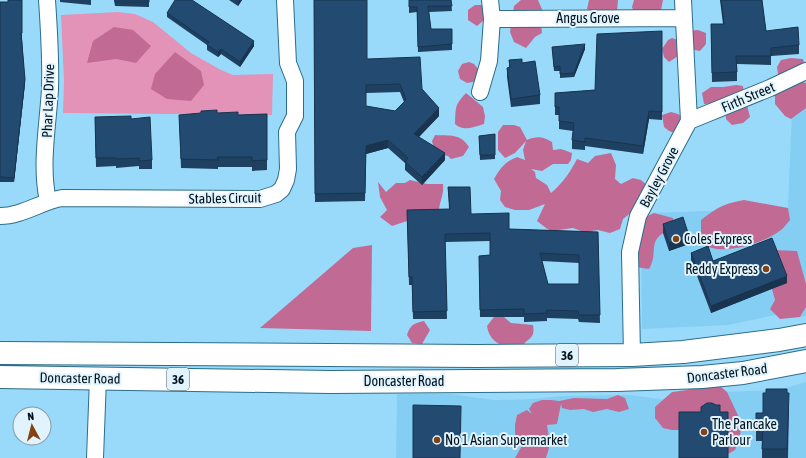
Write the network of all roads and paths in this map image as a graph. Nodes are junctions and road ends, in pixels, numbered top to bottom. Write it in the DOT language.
graph roads {
  1 [pos="47,0"];
  2 [pos="285,0"];
  3 [pos="490,0"];
  4 [pos="683,0"];
  5 [pos="683,18"];
  6 [pos="492,19"];
  7 [pos="806,71"];
  8 [pos="480,92"];
  9 [pos="689,121"];
  10 [pos="48,201"];
  11 [pos="0,216"];
  12 [pos="806,335"];
  13 [pos="0,353"];
  14 [pos="98,354"];
  15 [pos="632,355"];
  16 [pos="806,361"];
  17 [pos="0,377"];
  18 [pos="98,378"];
  19 [pos="95,458"];
  1 -- 10 [label="street, Phar Lap Drive"];
  2 -- 10 [label="street, Stables Circuit"];
  3 -- 6 [label="street"];
  4 -- 5 [label="street"];
  5 -- 6 [label="street, Angus Grove"];
  5 -- 9 [label="street"];
  6 -- 8 [label="street"];
  7 -- 9 [label="street, Firth Street"];
  9 -- 15 [label="street, Bayley Grove"];
  10 -- 11 [label="street, Stables Circuit"];
  12 -- 15 [label="main road, Doncaster Road / 36"];
  13 -- 14 [label="main road, Doncaster Road / 36"];
  14 -- 15 [label="main road, Doncaster Road / 36"];
  14 -- 18 [label="main road"];
  16 -- 18 [label="main road, Doncaster Road / 36"];
  17 -- 18 [label="main road, Doncaster Road / 36"];
  18 -- 19 [label="street"];
}
